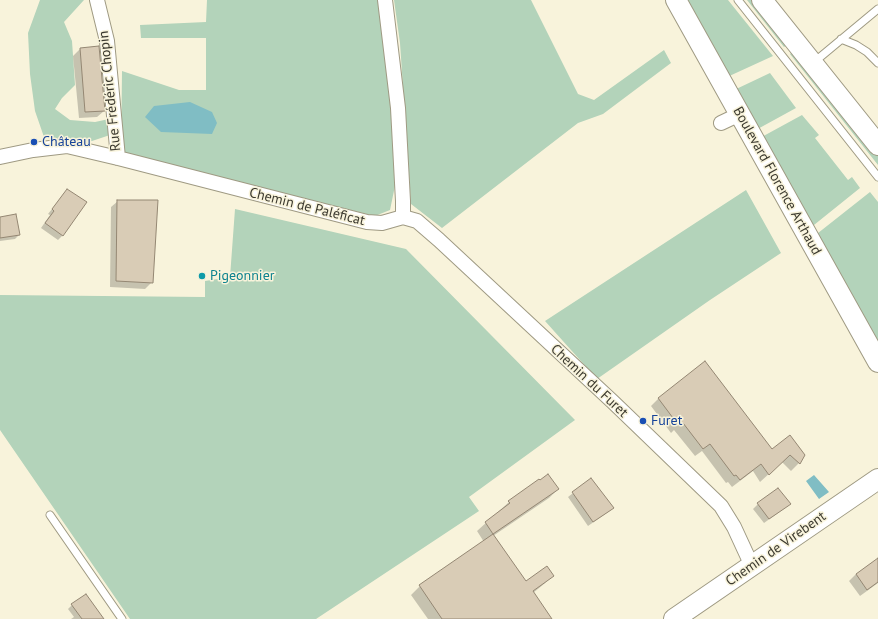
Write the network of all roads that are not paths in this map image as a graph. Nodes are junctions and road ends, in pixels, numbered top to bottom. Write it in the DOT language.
graph roads {
  1 [pos="97,0"];
  2 [pos="385,0"];
  3 [pos="676,0"];
  4 [pos="738,0"];
  5 [pos="762,0"];
  6 [pos="878,9"];
  7 [pos="841,39"];
  8 [pos="813,63"];
  9 [pos="878,63"];
  10 [pos="740,114"];
  11 [pos="721,123"];
  12 [pos="878,145"];
  13 [pos="0,157"];
  14 [pos="118,158"];
  15 [pos="878,177"];
  16 [pos="403,217"];
  17 [pos="878,362"];
  18 [pos="878,479"];
  19 [pos="50,515"];
  20 [pos="752,566"];
  21 [pos="122,619"];
  22 [pos="674,619"];
  1 -- 14 [label="street, Rue Frédéric Chopin"];
  2 -- 16 [label="street"];
  3 -- 10 [label="street, Boulevard Florence Arthaud"];
  4 -- 15 [label="lane"];
  5 -- 8 [label="street"];
  6 -- 7 [label="lane"];
  7 -- 8 [label="lane"];
  7 -- 9 [label="lane"];
  8 -- 12 [label="street"];
  10 -- 11 [label="street"];
  10 -- 17 [label="street, Boulevard Florence Arthaud"];
  13 -- 14 [label="street, Chemin de Paléficat"];
  14 -- 16 [label="street, Chemin de Paléficat"];
  16 -- 20 [label="street, Chemin du Furet"];
  18 -- 20 [label="street, Chemin de Virebent"];
  19 -- 21 [label="lane"];
  20 -- 22 [label="street, Chemin de Virebent"];
}
